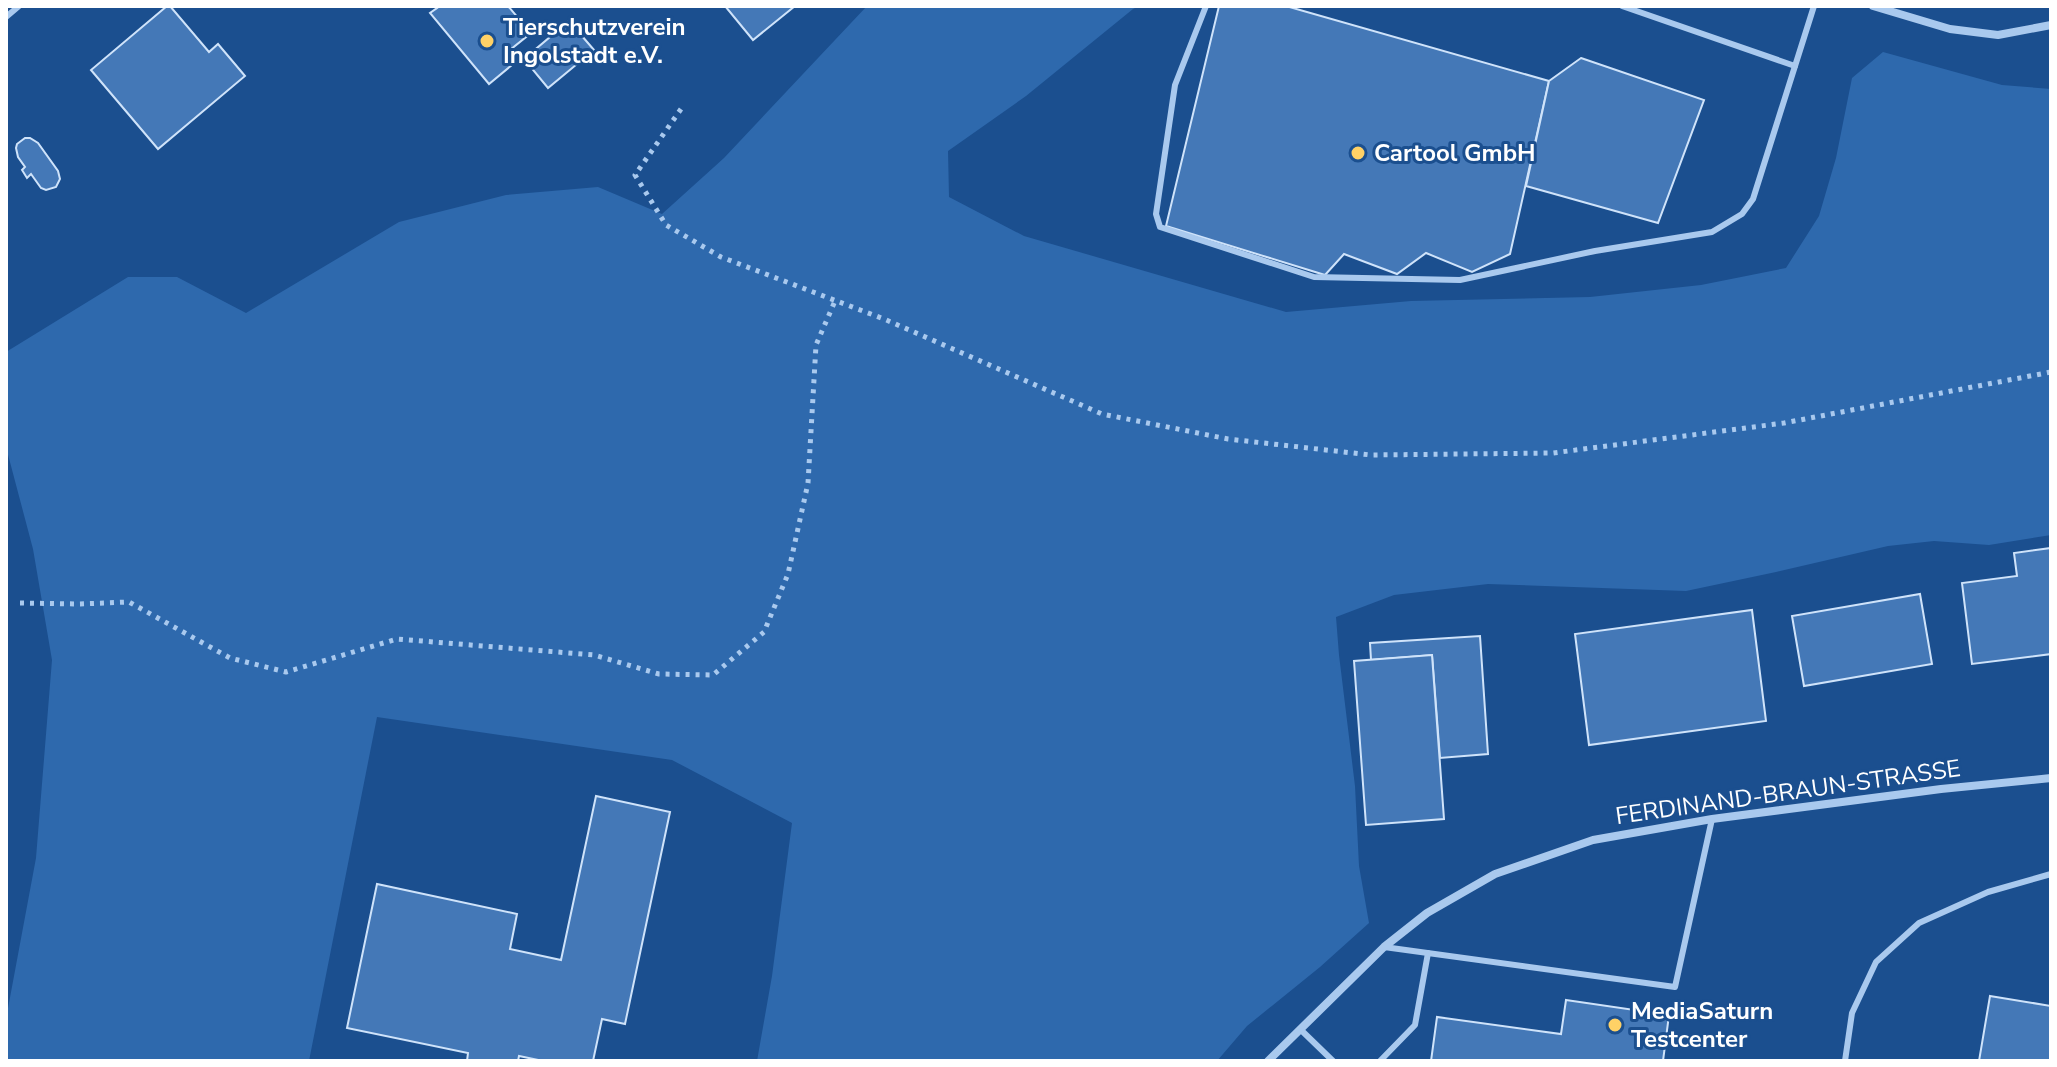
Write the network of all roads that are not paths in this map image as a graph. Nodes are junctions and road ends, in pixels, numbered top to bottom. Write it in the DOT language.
graph roads {
  1 [pos="19,6"];
  2 [pos="1206,6"];
  3 [pos="1622,6"];
  4 [pos="1814,6"];
  5 [pos="1873,6"];
  6 [pos="6,17"];
  7 [pos="2051,25"];
  8 [pos="1795,66"];
  9 [pos="2051,778"];
  10 [pos="1712,819"];
  11 [pos="2051,874"];
  12 [pos="1384,947"];
  13 [pos="1428,953"];
  14 [pos="1300,1029"];
  15 [pos="1268,1061"];
  16 [pos="1333,1061"];
  17 [pos="1380,1061"];
  18 [pos="1845,1061"];
  1 -- 6 [label="lane"];
  2 -- 8 [label="lane"];
  3 -- 8 [label="lane"];
  4 -- 8 [label="lane"];
  5 -- 7 [label="street"];
  9 -- 10 [label="street, FERDINAND-BRAUN-STRASSE"];
  10 -- 12 [label="street, FERDINAND-BRAUN-STRASSE"];
  10 -- 13 [label="lane"];
  11 -- 18 [label="lane"];
  12 -- 13 [label="lane"];
  12 -- 14 [label="street, FERDINAND-BRAUN-STRASSE"];
  13 -- 17 [label="lane"];
  14 -- 15 [label="street, FERDINAND-BRAUN-STRASSE"];
  14 -- 16 [label="lane"];
}
